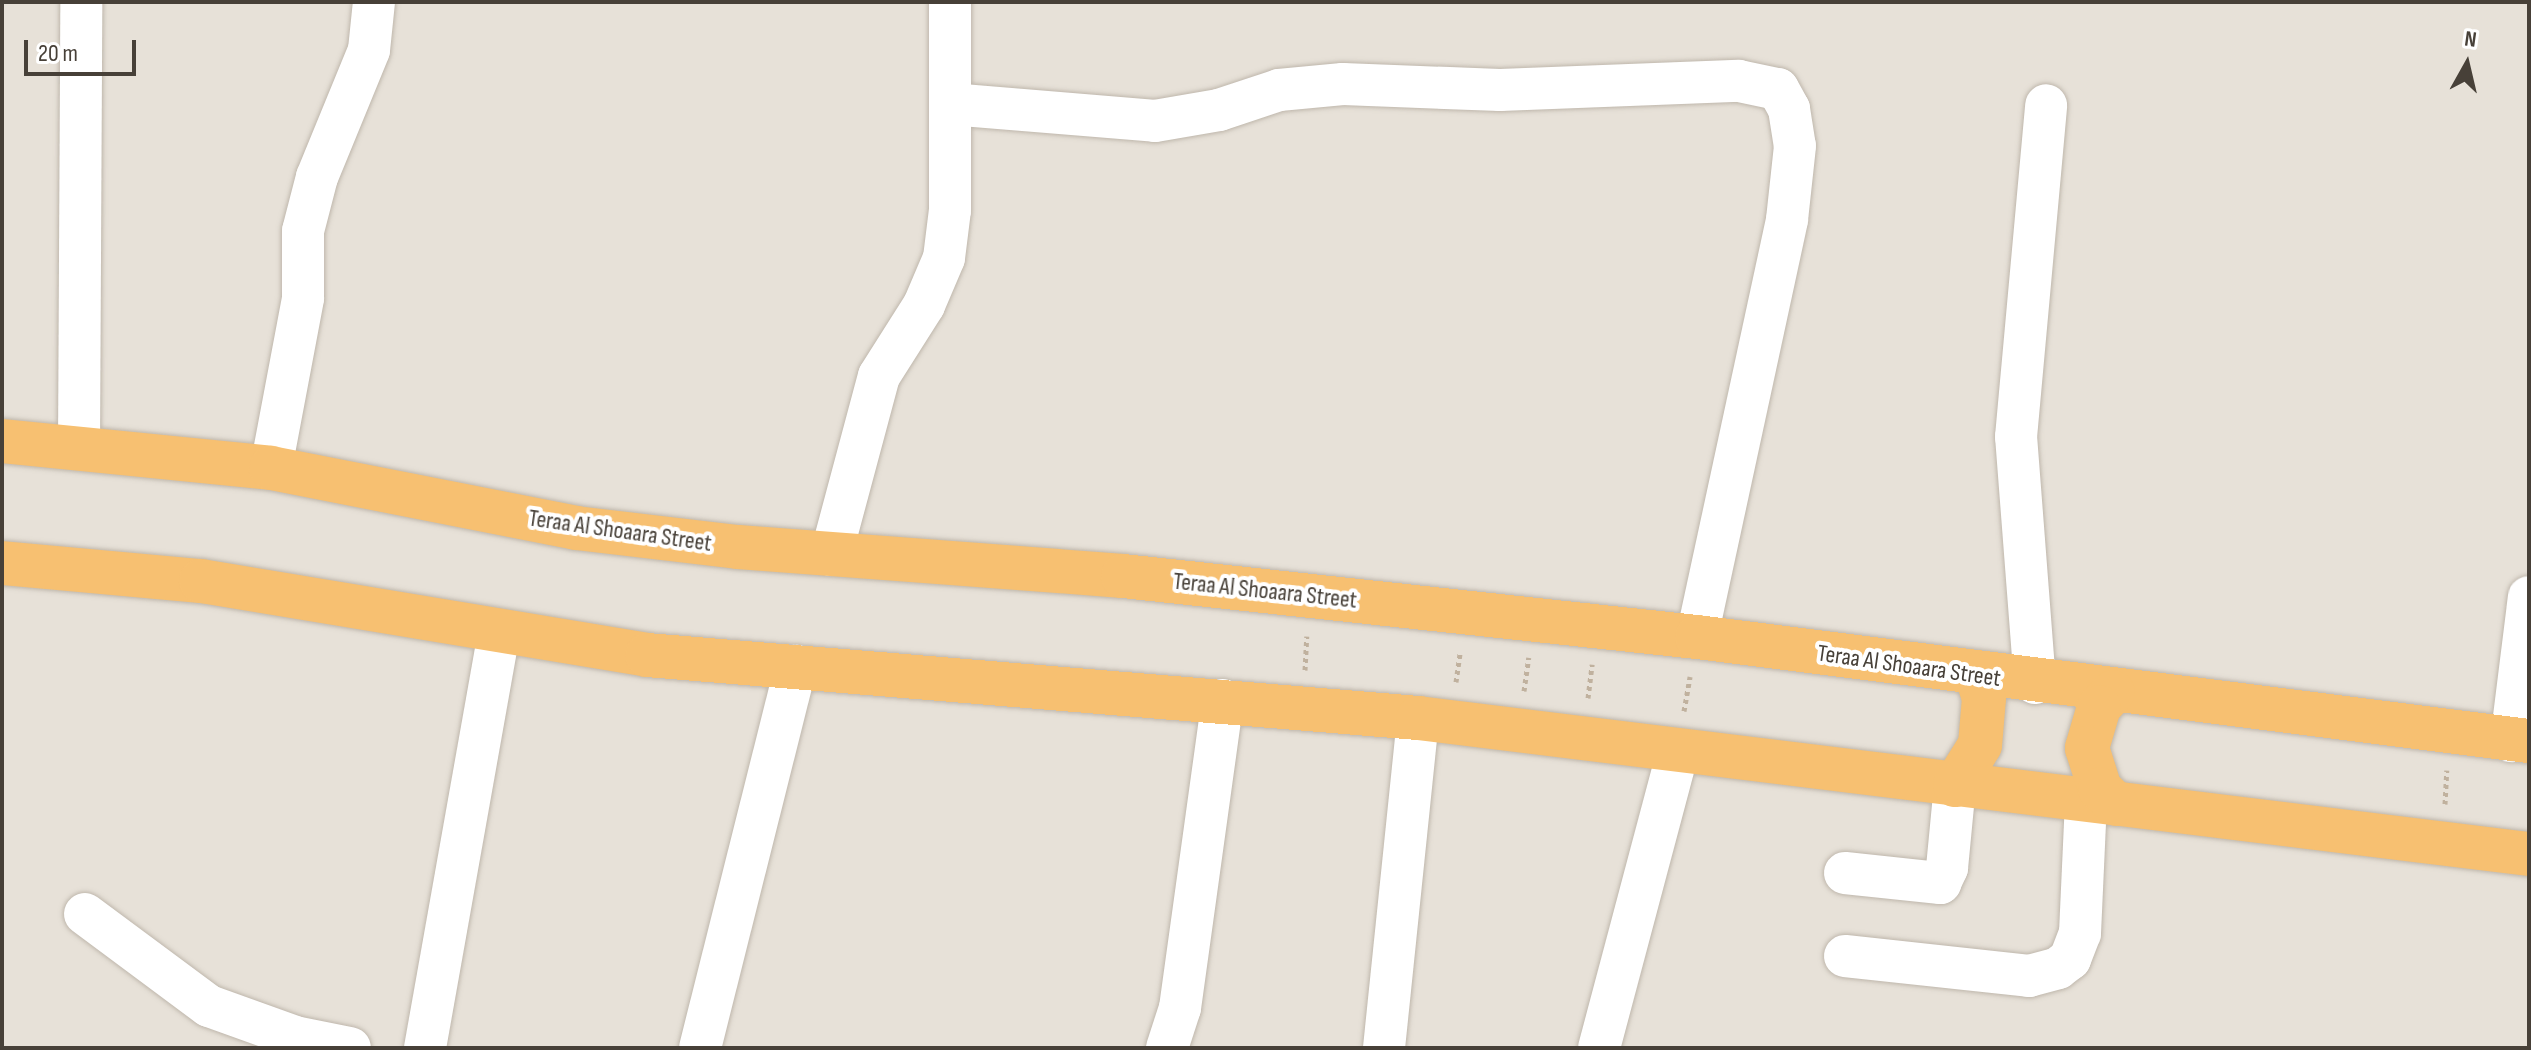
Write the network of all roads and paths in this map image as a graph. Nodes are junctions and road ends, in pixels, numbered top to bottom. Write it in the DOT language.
graph roads {
  1 [pos="81,2"];
  2 [pos="374,2"];
  3 [pos="950,2"];
  4 [pos="950,104"];
  5 [pos="2046,105"];
  6 [pos="2,441"];
  7 [pos="79,449"];
  8 [pos="271,468"];
  9 [pos="831,555"];
  10 [pos="2,563"];
  11 [pos="1310,596"];
  12 [pos="2529,597"];
  13 [pos="1465,613"];
  14 [pos="1533,620"];
  15 [pos="1596,627"];
  16 [pos="499,633"];
  17 [pos="1697,637"];
  18 [pos="796,666"];
  19 [pos="1977,676"];
  20 [pos="2035,683"];
  21 [pos="2113,692"];
  22 [pos="1223,700"];
  23 [pos="1302,707"];
  24 [pos="1435,720"];
  25 [pos="1519,731"];
  26 [pos="2450,733"];
  27 [pos="1583,739"];
  28 [pos="2520,741"];
  29 [pos="1678,751"];
  30 [pos="1955,785"];
  31 [pos="2101,802"];
  32 [pos="2443,841"];
  33 [pos="2529,854"];
  34 [pos="1845,873"];
  35 [pos="85,914"];
  36 [pos="1845,956"];
  37 [pos="350,1048"];
  38 [pos="425,1048"];
  39 [pos="700,1048"];
  40 [pos="1167,1048"];
  41 [pos="1384,1048"];
  42 [pos="1599,1048"];
  1 -- 7 [label="street"];
  2 -- 8 [label="street"];
  3 -- 4 [label="street"];
  4 -- 9 [label="street"];
  4 -- 17 [label="street"];
  5 -- 20 [label="street"];
  6 -- 7 [label="highway, Teraa Al Shoaara Street"];
  7 -- 8 [label="highway, Teraa Al Shoaara Street"];
  8 -- 9 [label="highway, Teraa Al Shoaara Street"];
  9 -- 11 [label="highway, Teraa Al Shoaara Street"];
  10 -- 16 [label="highway"];
  11 -- 13 [label="highway, Teraa Al Shoaara Street"];
  11 -- 23 [label="path"];
  12 -- 28 [label="street"];
  13 -- 14 [label="highway, Teraa Al Shoaara Street"];
  13 -- 24 [label="path"];
  14 -- 15 [label="highway, Teraa Al Shoaara Street"];
  14 -- 25 [label="path"];
  15 -- 17 [label="highway, Teraa Al Shoaara Street"];
  15 -- 27 [label="path"];
  16 -- 18 [label="highway"];
  16 -- 38 [label="street"];
  17 -- 19 [label="highway, Teraa Al Shoaara Street"];
  17 -- 29 [label="path"];
  18 -- 22 [label="highway"];
  18 -- 39 [label="street"];
  19 -- 20 [label="highway, Teraa Al Shoaara Street"];
  19 -- 30 [label="highway"];
  20 -- 21 [label="highway, Teraa Al Shoaara Street"];
  21 -- 26 [label="highway, Teraa Al Shoaara Street"];
  21 -- 31 [label="highway"];
  22 -- 23 [label="highway"];
  22 -- 40 [label="street"];
  23 -- 24 [label="highway"];
  24 -- 25 [label="highway"];
  24 -- 41 [label="street"];
  25 -- 27 [label="highway"];
  26 -- 28 [label="highway, Teraa Al Shoaara Street"];
  26 -- 32 [label="path"];
  27 -- 29 [label="highway"];
  29 -- 30 [label="highway"];
  29 -- 42 [label="street"];
  30 -- 31 [label="highway"];
  30 -- 34 [label="street"];
  31 -- 32 [label="highway"];
  31 -- 36 [label="street"];
  32 -- 33 [label="highway"];
  35 -- 37 [label="street"];
}
